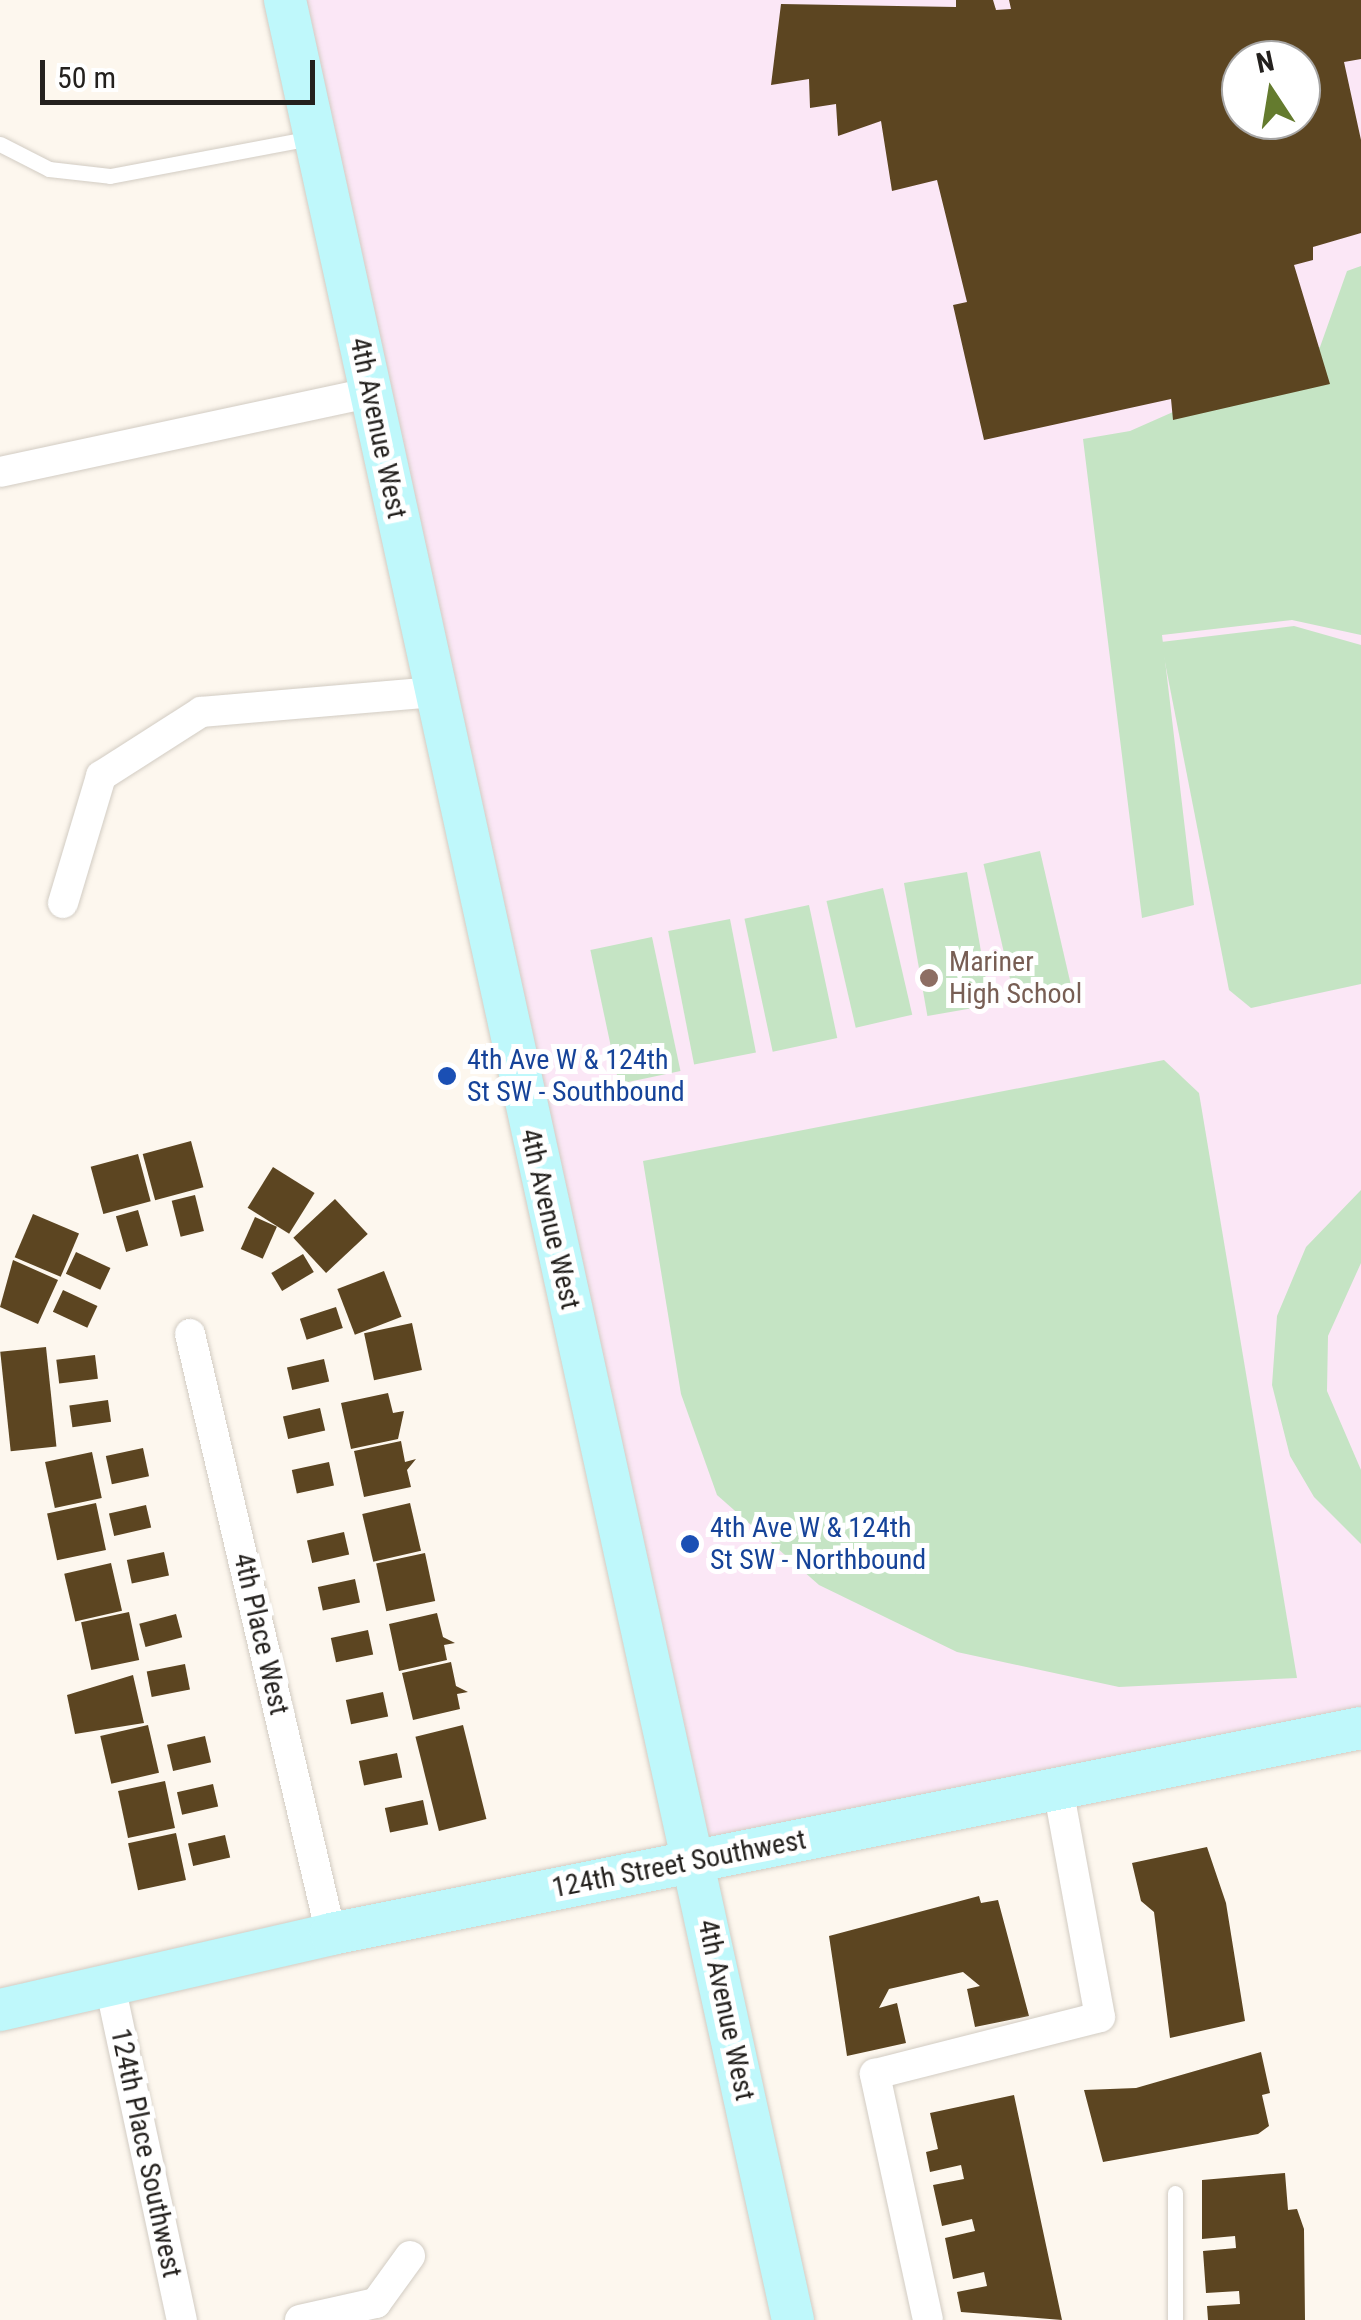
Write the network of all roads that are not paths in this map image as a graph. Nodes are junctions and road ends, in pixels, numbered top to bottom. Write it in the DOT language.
graph roads {
  1 [pos="285,0"];
  2 [pos="316,138"];
  3 [pos="0,144"];
  4 [pos="370,393"];
  5 [pos="0,472"];
  6 [pos="434,692"];
  7 [pos="64,903"];
  8 [pos="190,1334"];
  9 [pos="1361,1728"];
  10 [pos="1058,1788"];
  11 [pos="694,1860"];
  12 [pos="332,1934"];
  13 [pos="110,1985"];
  14 [pos="0,2010"];
  15 [pos="1175,2193"];
  16 [pos="410,2256"];
  17 [pos="182,2320"];
  18 [pos="300,2320"];
  19 [pos="793,2320"];
  20 [pos="928,2320"];
  21 [pos="1175,2320"];
  1 -- 2 [label="street, 4th Avenue West"];
  2 -- 3 [label="lane"];
  2 -- 4 [label="street, 4th Avenue West"];
  4 -- 5 [label="street"];
  4 -- 6 [label="street, 4th Avenue West"];
  6 -- 7 [label="street"];
  6 -- 11 [label="street, 4th Avenue West"];
  8 -- 12 [label="street, 4th Place West"];
  9 -- 10 [label="street, 124th Street Southwest"];
  10 -- 11 [label="street, 124th Street Southwest"];
  10 -- 20 [label="street"];
  11 -- 12 [label="street, 124th Street Southwest"];
  11 -- 19 [label="street, 4th Avenue West"];
  12 -- 13 [label="street, 124th Street Southwest"];
  13 -- 14 [label="street, 124th Street Southwest"];
  13 -- 17 [label="street, 124th Place Southwest"];
  15 -- 21 [label="lane"];
  16 -- 18 [label="street"];
}
